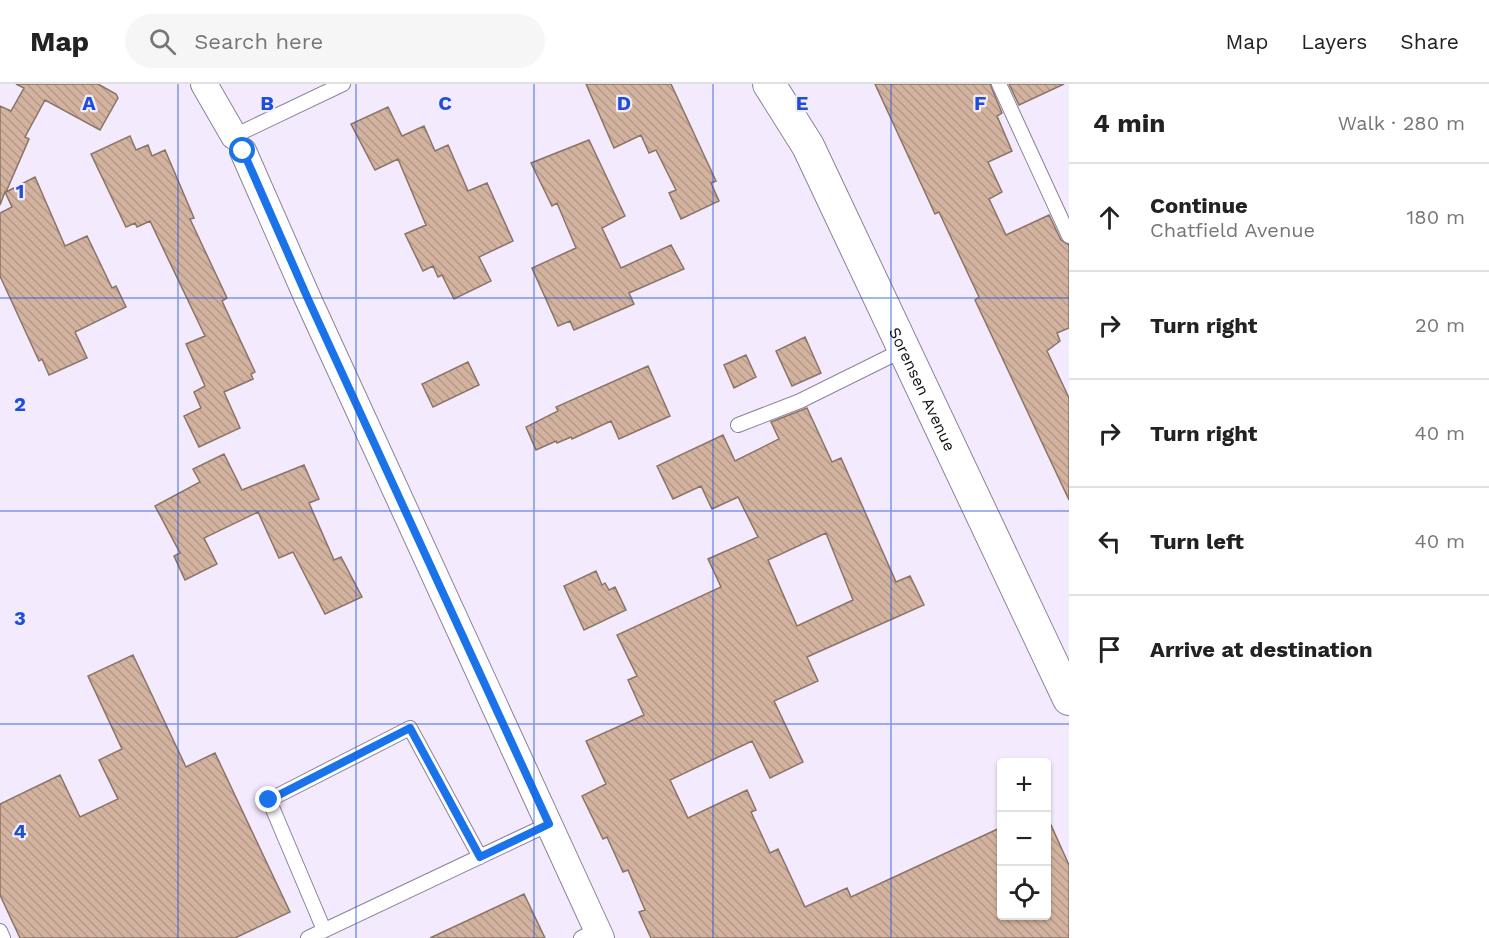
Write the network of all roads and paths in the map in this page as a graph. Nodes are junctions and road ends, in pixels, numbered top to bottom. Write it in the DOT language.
graph roads {
  1 [pos="204,84"];
  2 [pos="343,84"];
  3 [pos="770,84"];
  4 [pos="999,84"];
  5 [pos="239,144"];
  6 [pos="1069,236"];
  7 [pos="905,349"];
  8 [pos="738,425"];
  9 [pos="1065,681"];
  10 [pos="549,824"];
  11 [pos="480,857"];
  12 [pos="324,930"];
  13 [pos="0,931"];
  14 [pos="593,935"];
  15 [pos="3,938"];
  16 [pos="308,938"];
  1 -- 5 [label="street"];
  2 -- 5 [label="lane"];
  3 -- 7 [label="street, Sorensen Avenue"];
  4 -- 6 [label="lane"];
  5 -- 10 [label="street"];
  7 -- 8 [label="lane"];
  7 -- 9 [label="street, Sorensen Avenue"];
  10 -- 11 [label="lane"];
  10 -- 14 [label="street"];
  11 -- 12 [label="lane"];
  11 -- 12 [label="lane"];
  12 -- 16 [label="lane"];
  13 -- 15 [label="lane"];
}
